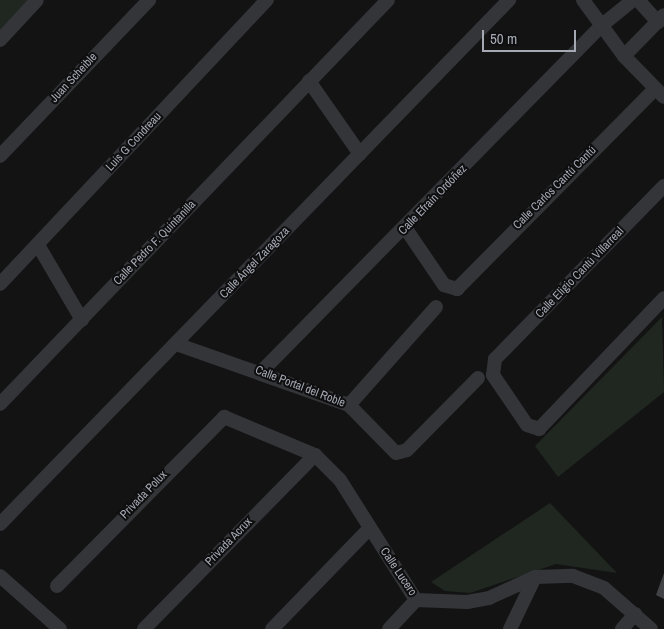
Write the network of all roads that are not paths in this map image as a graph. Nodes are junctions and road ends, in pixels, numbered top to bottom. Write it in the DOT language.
graph roads {
  1 [pos="37,0"];
  2 [pos="149,0"];
  3 [pos="388,0"];
  4 [pos="508,0"];
  5 [pos="582,0"];
  6 [pos="633,0"];
  7 [pos="638,0"];
  8 [pos="263,2"];
  9 [pos="661,18"];
  10 [pos="601,26"];
  11 [pos="0,40"];
  12 [pos="624,56"];
  13 [pos="309,82"];
  14 [pos="660,93"];
  15 [pos="360,154"];
  16 [pos="0,156"];
  17 [pos="664,186"];
  18 [pos="406,229"];
  19 [pos="38,245"];
  20 [pos="0,284"];
  21 [pos="663,302"];
  22 [pos="436,307"];
  23 [pos="82,320"];
  24 [pos="176,344"];
  25 [pos="262,371"];
  26 [pos="478,378"];
  27 [pos="0,404"];
  28 [pos="349,404"];
  29 [pos="237,419"];
  30 [pos="314,455"];
  31 [pos="0,524"];
  32 [pos="370,529"];
  33 [pos="535,577"];
  34 [pos="3,584"];
  35 [pos="57,586"];
  36 [pos="416,600"];
  37 [pos="634,614"];
  38 [pos="60,629"];
  39 [pos="144,629"];
  40 [pos="272,629"];
  41 [pos="389,629"];
  42 [pos="510,629"];
  43 [pos="622,629"];
  44 [pos="652,629"];
  1 -- 11 [label="street"];
  2 -- 16 [label="street, Juan Scheible"];
  3 -- 13 [label="street, Calle Pedro F. Quintanilla"];
  4 -- 15 [label="street, Calle Ángel Zaragoza"];
  5 -- 10 [label="street"];
  6 -- 10 [label="street, Calle Efraín Ordóñez"];
  7 -- 9 [label="street"];
  8 -- 19 [label="street, Luis G Condreau"];
  9 -- 12 [label="street"];
  10 -- 12 [label="street"];
  10 -- 18 [label="street, Calle Efraín Ordóñez"];
  12 -- 14 [label="street"];
  13 -- 15 [label="street"];
  13 -- 23 [label="street, Calle Pedro F. Quintanilla"];
  14 -- 18 [label="street, Calle Carlos Cantú Cantú"];
  15 -- 24 [label="street, Calle Ángel Zaragoza"];
  17 -- 21 [label="street, Calle Eligio Cantú Villarreal"];
  18 -- 25 [label="street, Calle Efraín Ordóñez"];
  19 -- 20 [label="street, Luis G Condreau"];
  19 -- 23 [label="street"];
  22 -- 28 [label="street"];
  23 -- 27 [label="street, Calle Pedro F. Quintanilla"];
  24 -- 25 [label="street, Calle Portal del Roble"];
  24 -- 31 [label="street, Calle Ángel Zaragoza"];
  25 -- 28 [label="street, Calle Portal del Roble"];
  26 -- 28 [label="street, Calle Portal del Roble"];
  29 -- 30 [label="street, Calle Lucero"];
  29 -- 35 [label="street, Privada Polux"];
  30 -- 32 [label="street, Calle Lucero"];
  30 -- 39 [label="street, Privada Acrux"];
  32 -- 36 [label="street, Calle Lucero"];
  32 -- 40 [label="street"];
  33 -- 36 [label="street, Calle Lucero"];
  33 -- 37 [label="street, Calle Lucero"];
  33 -- 42 [label="street"];
  34 -- 38 [label="street"];
  36 -- 41 [label="street"];
  37 -- 43 [label="street"];
  37 -- 44 [label="street, Calle Lucero"];
}
